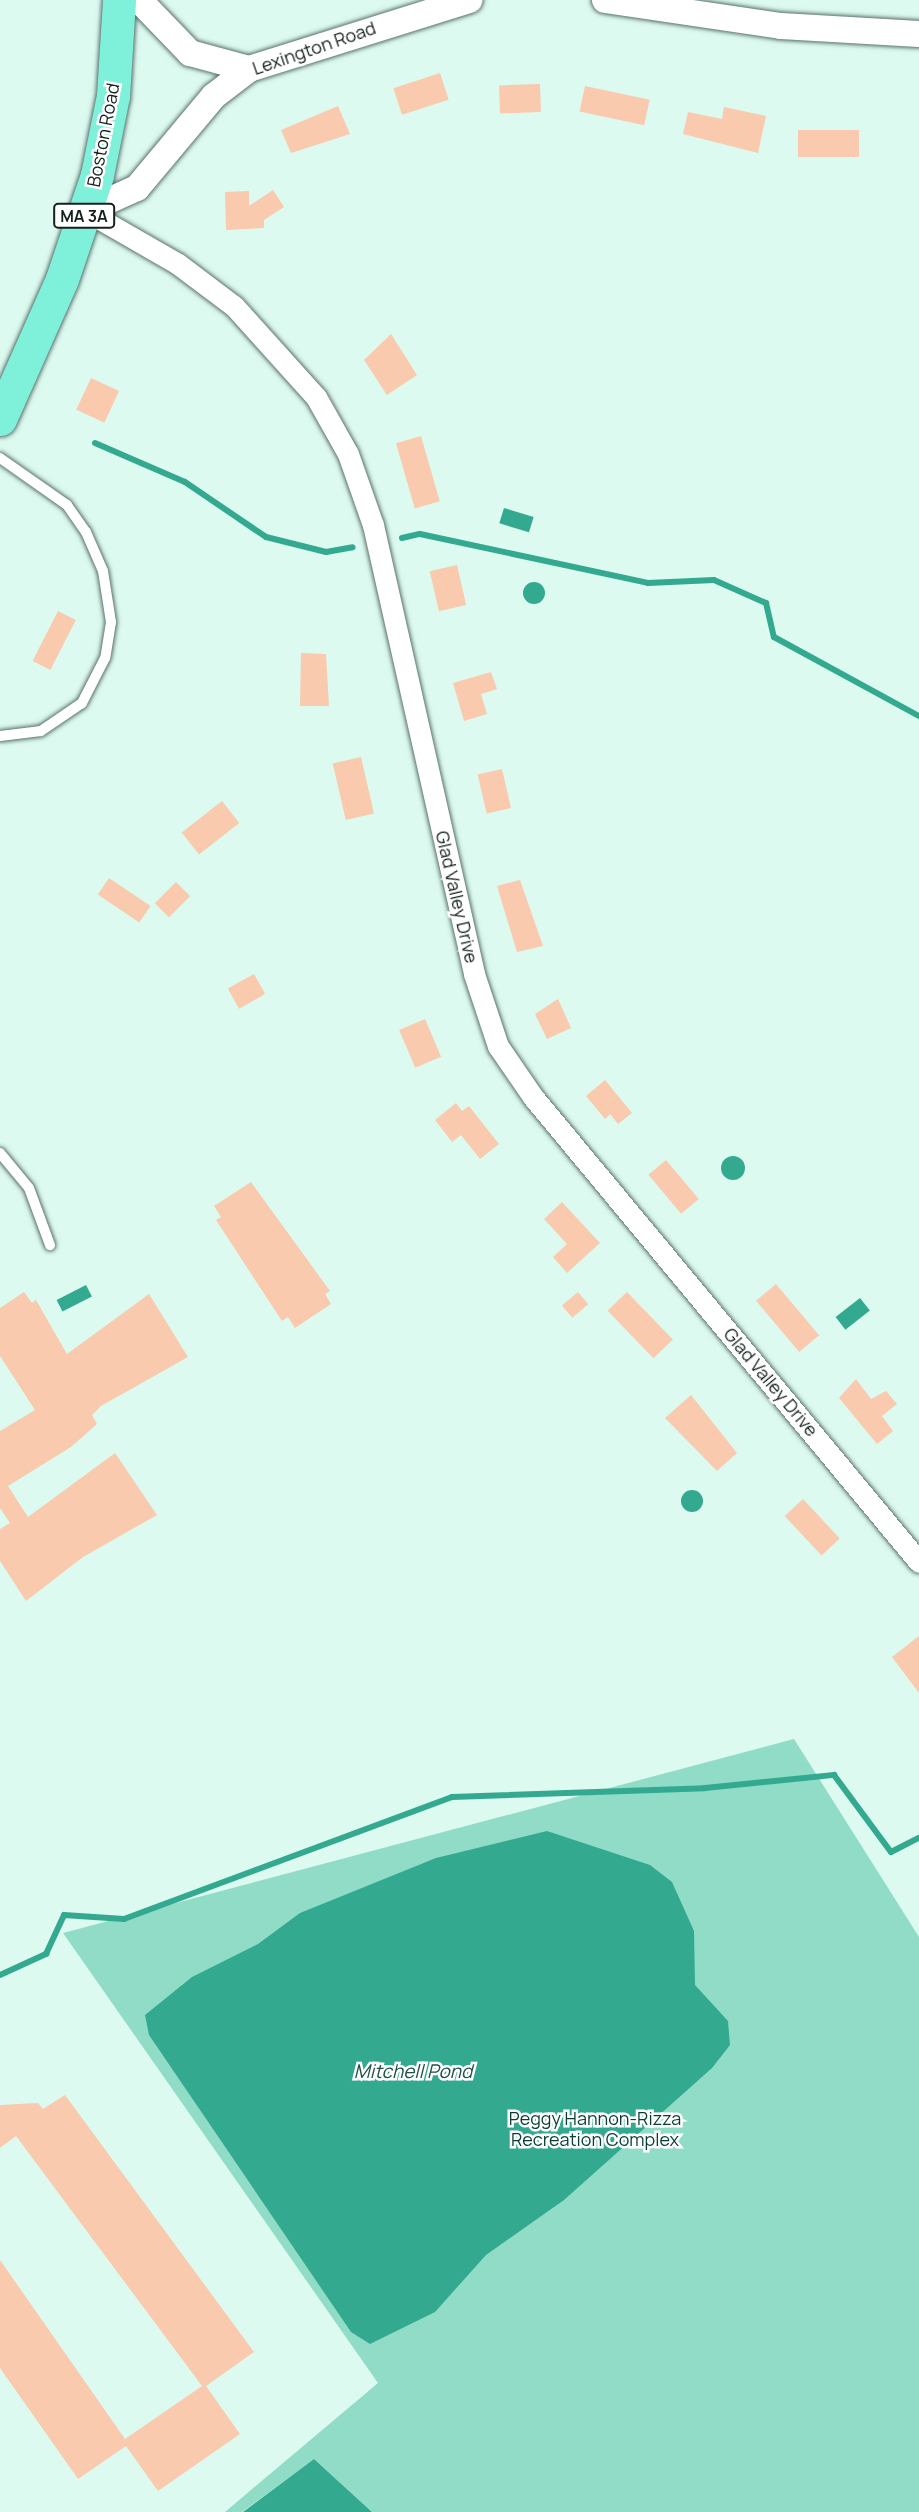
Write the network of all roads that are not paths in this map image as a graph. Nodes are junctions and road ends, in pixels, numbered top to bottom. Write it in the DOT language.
graph roads {
  1 [pos="119,0"];
  2 [pos="139,0"];
  3 [pos="469,0"];
  4 [pos="604,0"];
  5 [pos="919,34"];
  6 [pos="250,69"];
  7 [pos="86,211"];
  8 [pos="0,419"];
  9 [pos="0,458"];
  10 [pos="0,736"];
  11 [pos="0,1153"];
  12 [pos="50,1245"];
  13 [pos="919,1562"];
  1 -- 7 [label="main road, Boston Road / MA 3A"];
  2 -- 6 [label="street"];
  3 -- 6 [label="street, Lexington Road"];
  4 -- 5 [label="street"];
  6 -- 7 [label="street, Lexington Road"];
  7 -- 8 [label="main road, Boston Road / MA 3A"];
  7 -- 13 [label="street, Glad Valley Drive"];
  9 -- 10 [label="lane"];
  11 -- 12 [label="lane"];
}
